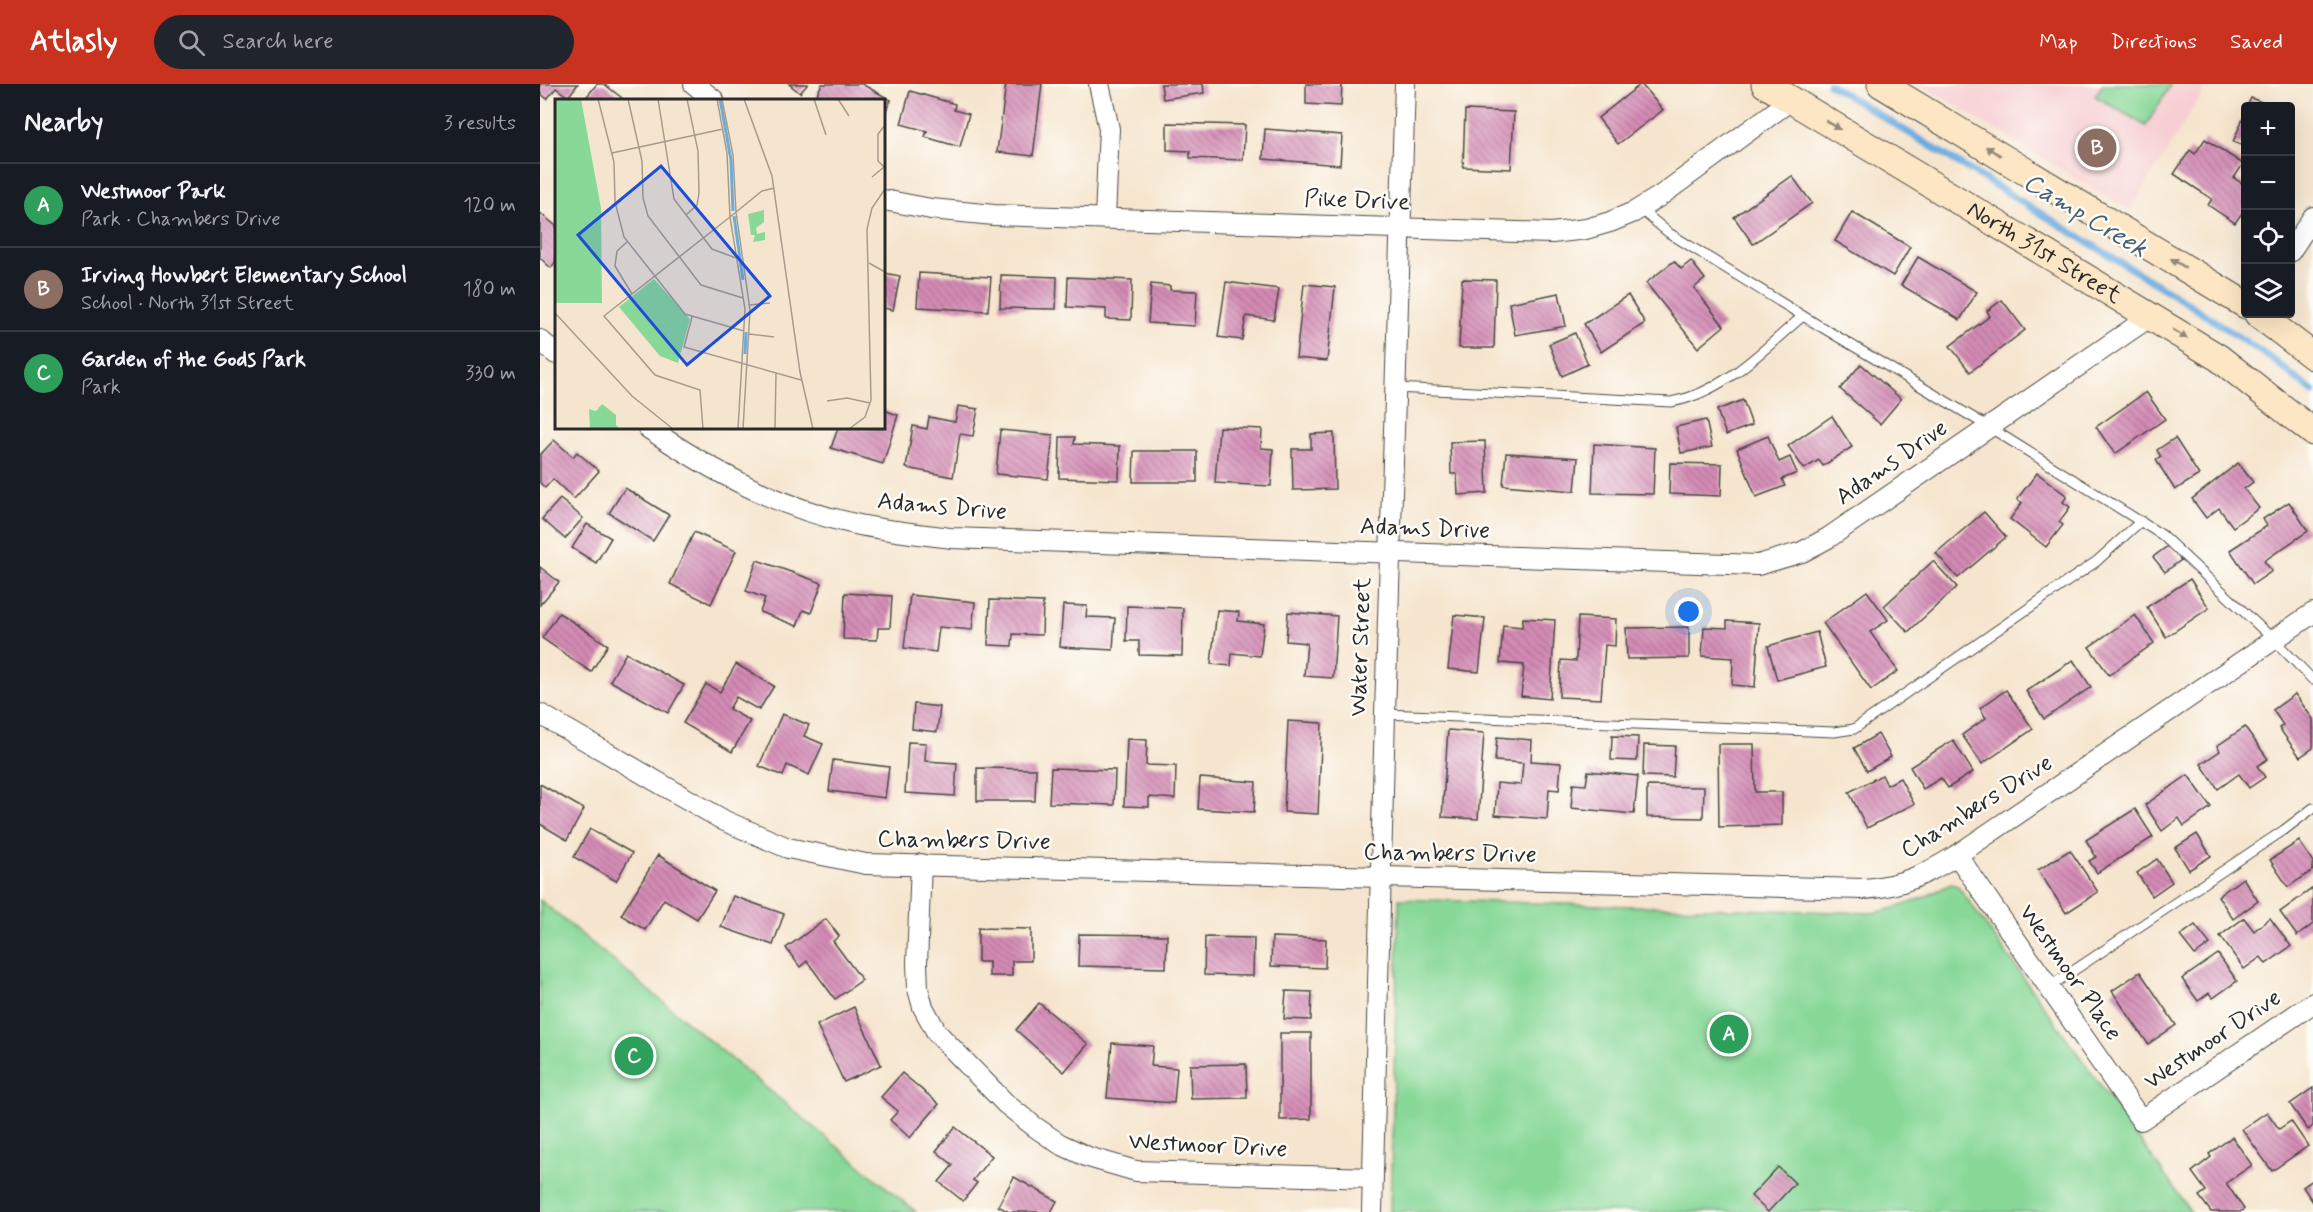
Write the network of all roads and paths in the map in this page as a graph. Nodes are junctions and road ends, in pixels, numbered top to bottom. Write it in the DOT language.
graph roads {
  1 [pos="694,84"];
  2 [pos="1100,84"];
  3 [pos="1406,84"];
  4 [pos="1765,84"];
  5 [pos="1881,84"];
  6 [pos="713,99"];
  7 [pos="1791,100"];
  8 [pos="885,200"];
  9 [pos="1640,208"];
  10 [pos="2313,217"];
  11 [pos="1105,218"];
  12 [pos="1401,228"];
  13 [pos="2295,244"];
  14 [pos="2241,302"];
  15 [pos="1803,316"];
  16 [pos="2151,316"];
  17 [pos="2263,318"];
  18 [pos="540,340"];
  19 [pos="555,353"];
  20 [pos="2313,356"];
  21 [pos="1395,388"];
  22 [pos="1989,427"];
  23 [pos="650,429"];
  24 [pos="2313,432"];
  25 [pos="2141,521"];
  26 [pos="1389,554"];
  27 [pos="2313,613"];
  28 [pos="2274,640"];
  29 [pos="2313,680"];
  30 [pos="540,714"];
  31 [pos="1384,714"];
  32 [pos="2313,808"];
  33 [pos="1957,855"];
  34 [pos="921,864"];
  35 [pos="1380,878"];
  36 [pos="2049,987"];
  37 [pos="2313,1003"];
  38 [pos="2142,1120"];
  39 [pos="1373,1178"];
  40 [pos="1371,1212"];
  1 -- 6 [label="street"];
  2 -- 11 [label="street"];
  3 -- 12 [label="street, Water Street"];
  4 -- 7 [label="main road, North 31st Street"];
  14 -- 5 [label="main road, one-way"];
  7 -- 9 [label="street, Pike Drive"];
  7 -- 16 [label="main road, North 31st Street, one-way"];
  8 -- 11 [label="street, Pike Drive"];
  9 -- 12 [label="street, Pike Drive"];
  9 -- 15 [label="lane"];
  10 -- 13 [label="street"];
  11 -- 12 [label="street, Pike Drive"];
  12 -- 21 [label="street, Water Street"];
  15 -- 21 [label="lane"];
  15 -- 22 [label="lane"];
  16 -- 22 [label="street, Adams Drive"];
  16 -- 24 [label="main road, North 31st Street, one-way"];
  17 -- 20 [label="main road"];
  18 -- 19 [label="street"];
  21 -- 26 [label="street, Water Street"];
  22 -- 25 [label="lane"];
  22 -- 26 [label="street, Adams Drive"];
  23 -- 26 [label="street, Adams Drive"];
  25 -- 28 [label="lane"];
  25 -- 31 [label="lane"];
  26 -- 31 [label="street, Water Street"];
  27 -- 28 [label="street, Chambers Drive"];
  28 -- 29 [label="lane"];
  28 -- 33 [label="street, Chambers Drive"];
  30 -- 34 [label="street, Chambers Drive"];
  31 -- 35 [label="street, Water Street"];
  32 -- 36 [label="lane"];
  33 -- 35 [label="street, Chambers Drive"];
  33 -- 36 [label="street, Westmoor Place"];
  34 -- 35 [label="street, Chambers Drive"];
  34 -- 39 [label="street, Westmoor Drive"];
  35 -- 39 [label="street, Water Street"];
  36 -- 38 [label="street, Westmoor Place"];
  37 -- 38 [label="street, Westmoor Drive"];
  39 -- 40 [label="street, Water Street"];
}
